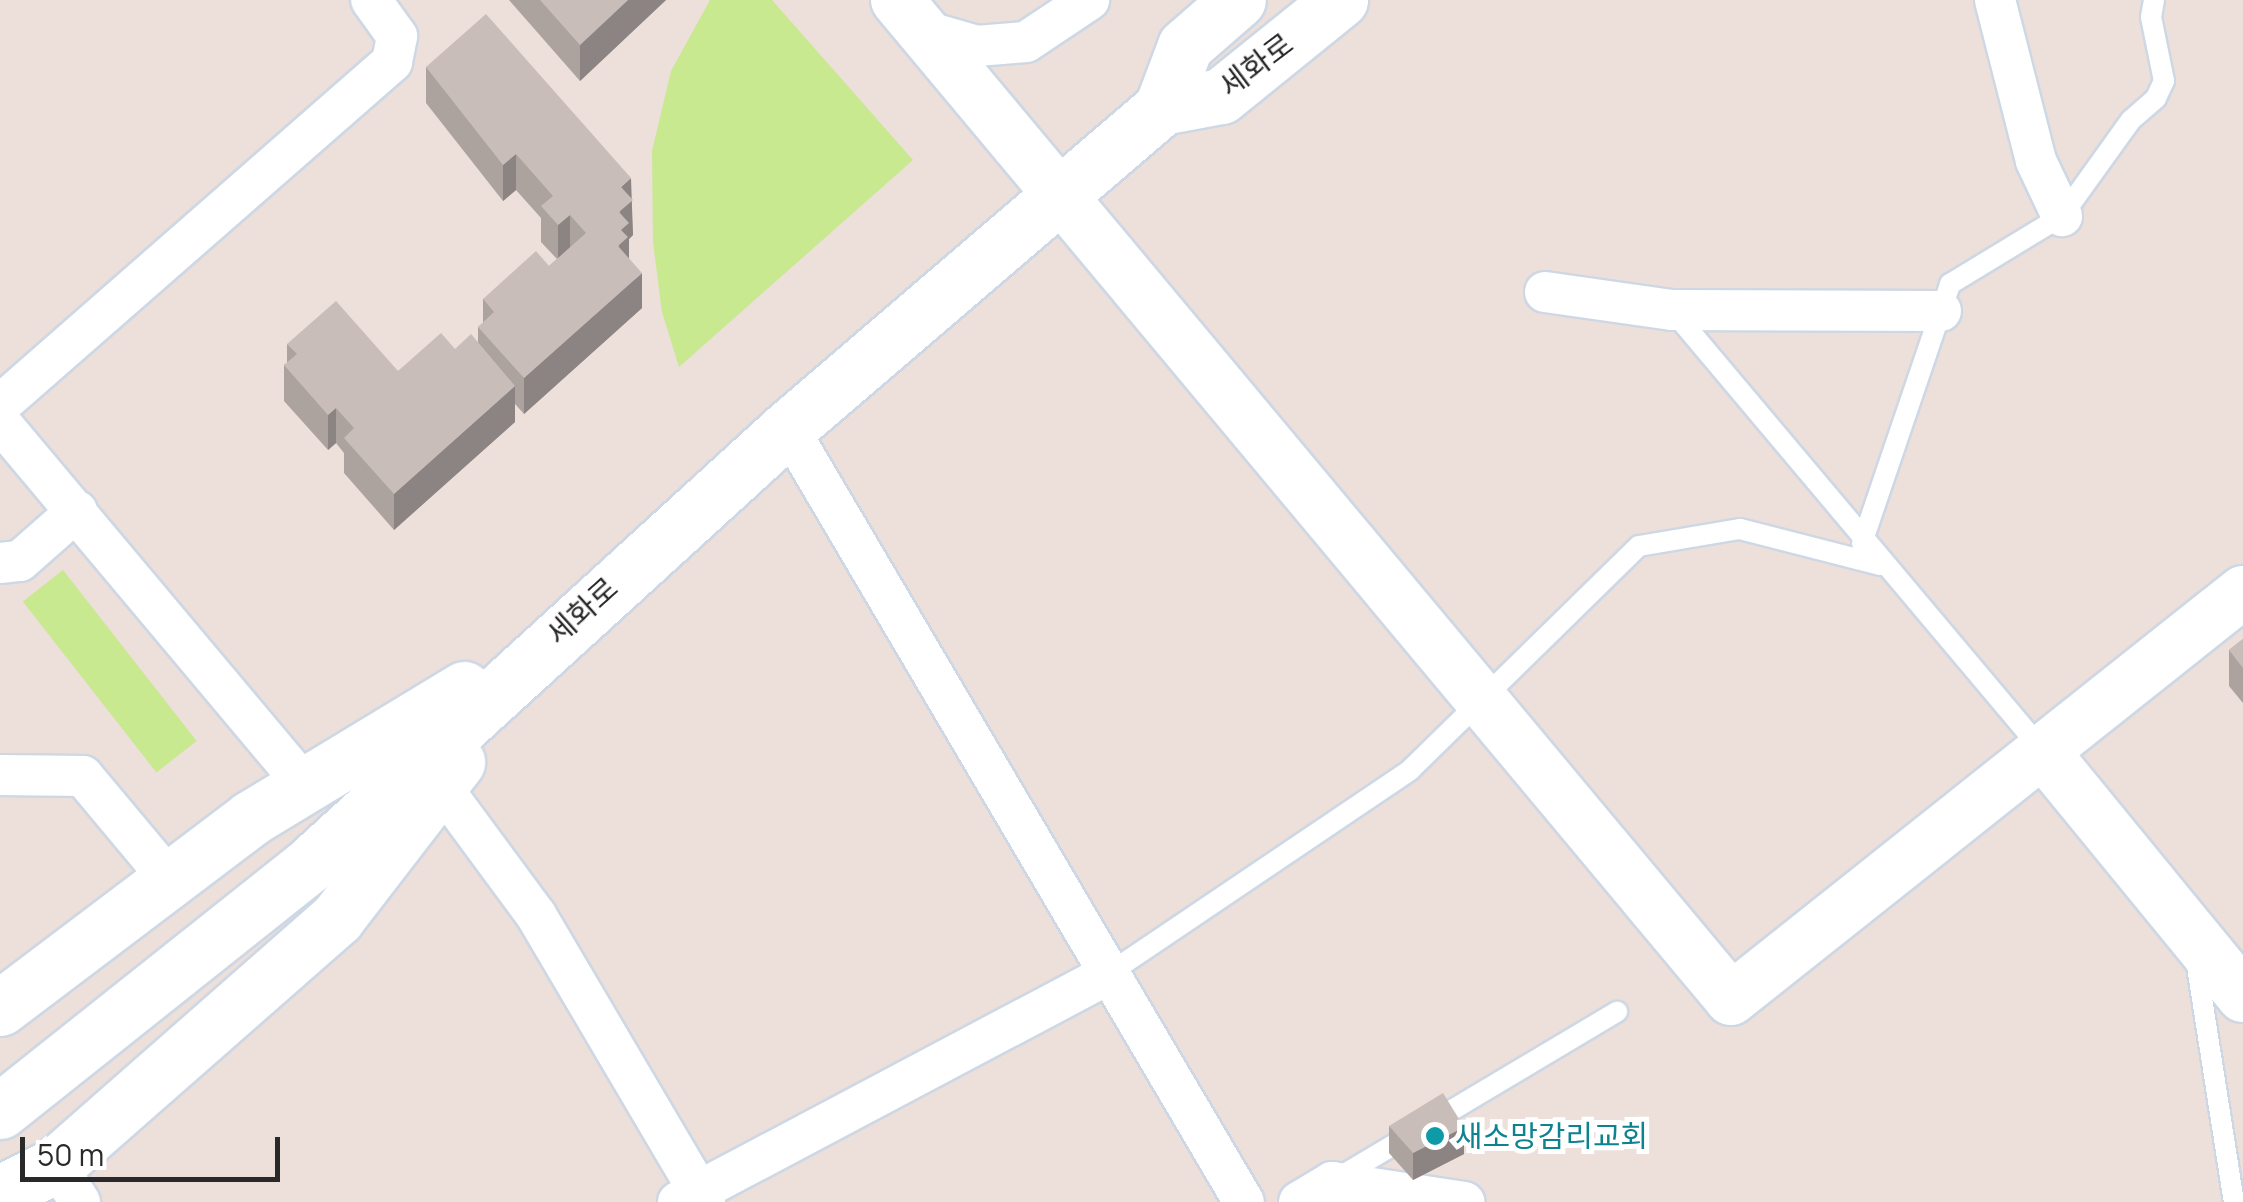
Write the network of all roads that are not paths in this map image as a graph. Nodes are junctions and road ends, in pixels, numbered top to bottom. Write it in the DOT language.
graph roads {
  1 [pos="371,0"];
  2 [pos="1090,0"];
  3 [pos="1238,0"];
  4 [pos="1340,0"];
  5 [pos="1995,0"];
  6 [pos="2154,0"];
  7 [pos="911,15"];
  8 [pos="1162,107"];
  9 [pos="1060,198"];
  10 [pos="2062,216"];
  11 [pos="1545,292"];
  12 [pos="1672,310"];
  13 [pos="1940,310"];
  14 [pos="0,406"];
  15 [pos="0,422"];
  16 [pos="788,428"];
  17 [pos="77,511"];
  18 [pos="1862,543"];
  19 [pos="0,563"];
  20 [pos="1880,565"];
  21 [pos="2243,592"];
  22 [pos="553,637"];
  23 [pos="1484,704"];
  24 [pos="2044,753"];
  25 [pos="0,775"];
  26 [pos="303,783"];
  27 [pos="440,785"];
  28 [pos="170,880"];
  29 [pos="2225,964"];
  30 [pos="1108,974"];
  31 [pos="0,1008"];
  32 [pos="1617,1012"];
  33 [pos="0,1111"];
  34 [pos="68,1183"];
  35 [pos="1316,1192"];
  36 [pos="0,1194"];
  37 [pos="694,1198"];
  38 [pos="1244,1202"];
  39 [pos="1464,1202"];
  40 [pos="2234,1202"];
  1 -- 14 [label="street"];
  2 -- 7 [label="street"];
  3 -- 8 [label="main road, 세화로"];
  4 -- 8 [label="main road, 세화로"];
  5 -- 10 [label="street"];
  6 -- 10 [label="lane"];
  7 -- 9 [label="street"];
  8 -- 9 [label="main road, 세화로"];
  9 -- 16 [label="main road, 세화로"];
  9 -- 23 [label="street"];
  10 -- 13 [label="lane"];
  11 -- 12 [label="street"];
  12 -- 13 [label="street"];
  12 -- 18 [label="lane"];
  13 -- 18 [label="lane"];
  15 -- 17 [label="street"];
  16 -- 22 [label="main road, 세화로"];
  16 -- 30 [label="street"];
  17 -- 19 [label="street"];
  17 -- 26 [label="street"];
  18 -- 20 [label="lane"];
  20 -- 23 [label="lane"];
  20 -- 24 [label="lane"];
  21 -- 24 [label="street"];
  22 -- 26 [label="main road"];
  22 -- 27 [label="main road"];
  22 -- 33 [label="main road, 세화로"];
  23 -- 24 [label="street"];
  23 -- 30 [label="lane"];
  24 -- 29 [label="street"];
  25 -- 28 [label="street"];
  26 -- 28 [label="main road"];
  27 -- 34 [label="main road"];
  27 -- 37 [label="street"];
  28 -- 31 [label="main road"];
  29 -- 40 [label="lane"];
  30 -- 37 [label="street"];
  30 -- 38 [label="street"];
  32 -- 35 [label="lane"];
  34 -- 36 [label="main road"];
  35 -- 39 [label="street"];
}
